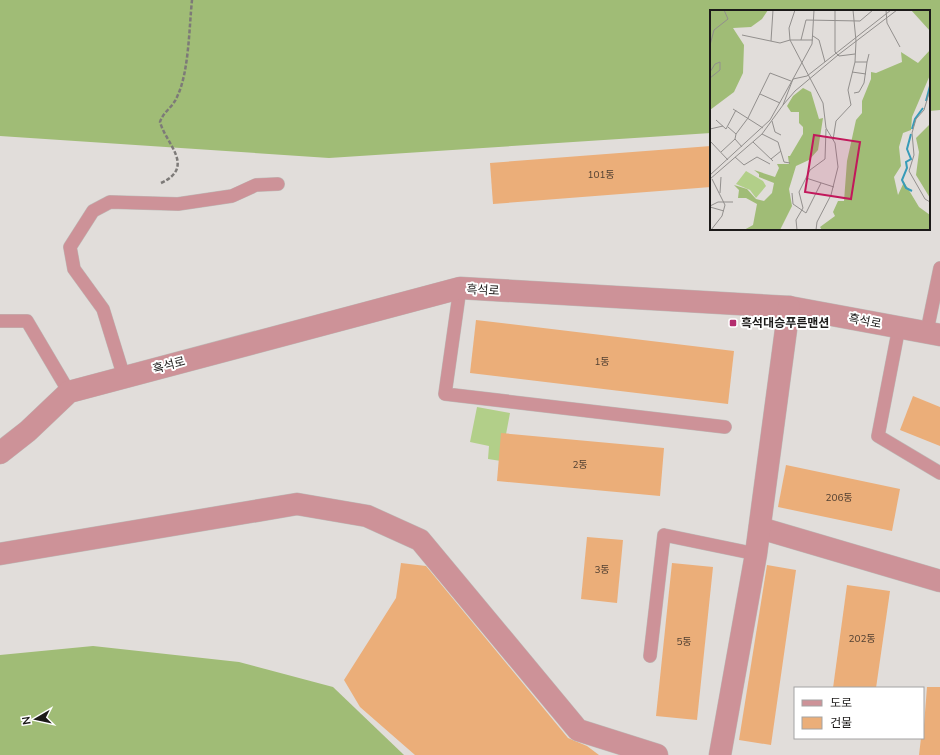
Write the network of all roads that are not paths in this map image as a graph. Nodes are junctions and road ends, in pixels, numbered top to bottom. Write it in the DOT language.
graph roads {
  1 [pos="278,184"];
  2 [pos="940,268"];
  3 [pos="460,288"];
  4 [pos="789,307"];
  5 [pos="0,321"];
  6 [pos="899,327"];
  7 [pos="934,333"];
  8 [pos="124,377"];
  9 [pos="69,392"];
  10 [pos="725,427"];
  11 [pos="0,431"];
  12 [pos="28,431"];
  13 [pos="0,454"];
  14 [pos="940,473"];
  15 [pos="760,528"];
  16 [pos="0,554"];
  17 [pos="756,554"];
  18 [pos="940,581"];
  19 [pos="650,656"];
  20 [pos="657,755"];
  21 [pos="720,755"];
  1 -- 8 [label="lane"];
  2 -- 7 [label="lane"];
  3 -- 4 [label="street, 흑석로"];
  3 -- 8 [label="street, 흑석로"];
  3 -- 10 [label="lane"];
  4 -- 6 [label="street, 흑석로"];
  4 -- 15 [label="street"];
  5 -- 9 [label="lane"];
  6 -- 7 [label="street, 흑석로"];
  6 -- 14 [label="lane"];
  8 -- 9 [label="street, 흑석로"];
  9 -- 12 [label="street, 흑석로"];
  11 -- 12 [label="street"];
  12 -- 13 [label="street, 흑석로"];
  15 -- 17 [label="street"];
  15 -- 18 [label="street"];
  16 -- 20 [label="street"];
  17 -- 19 [label="lane"];
  17 -- 21 [label="street"];
}
